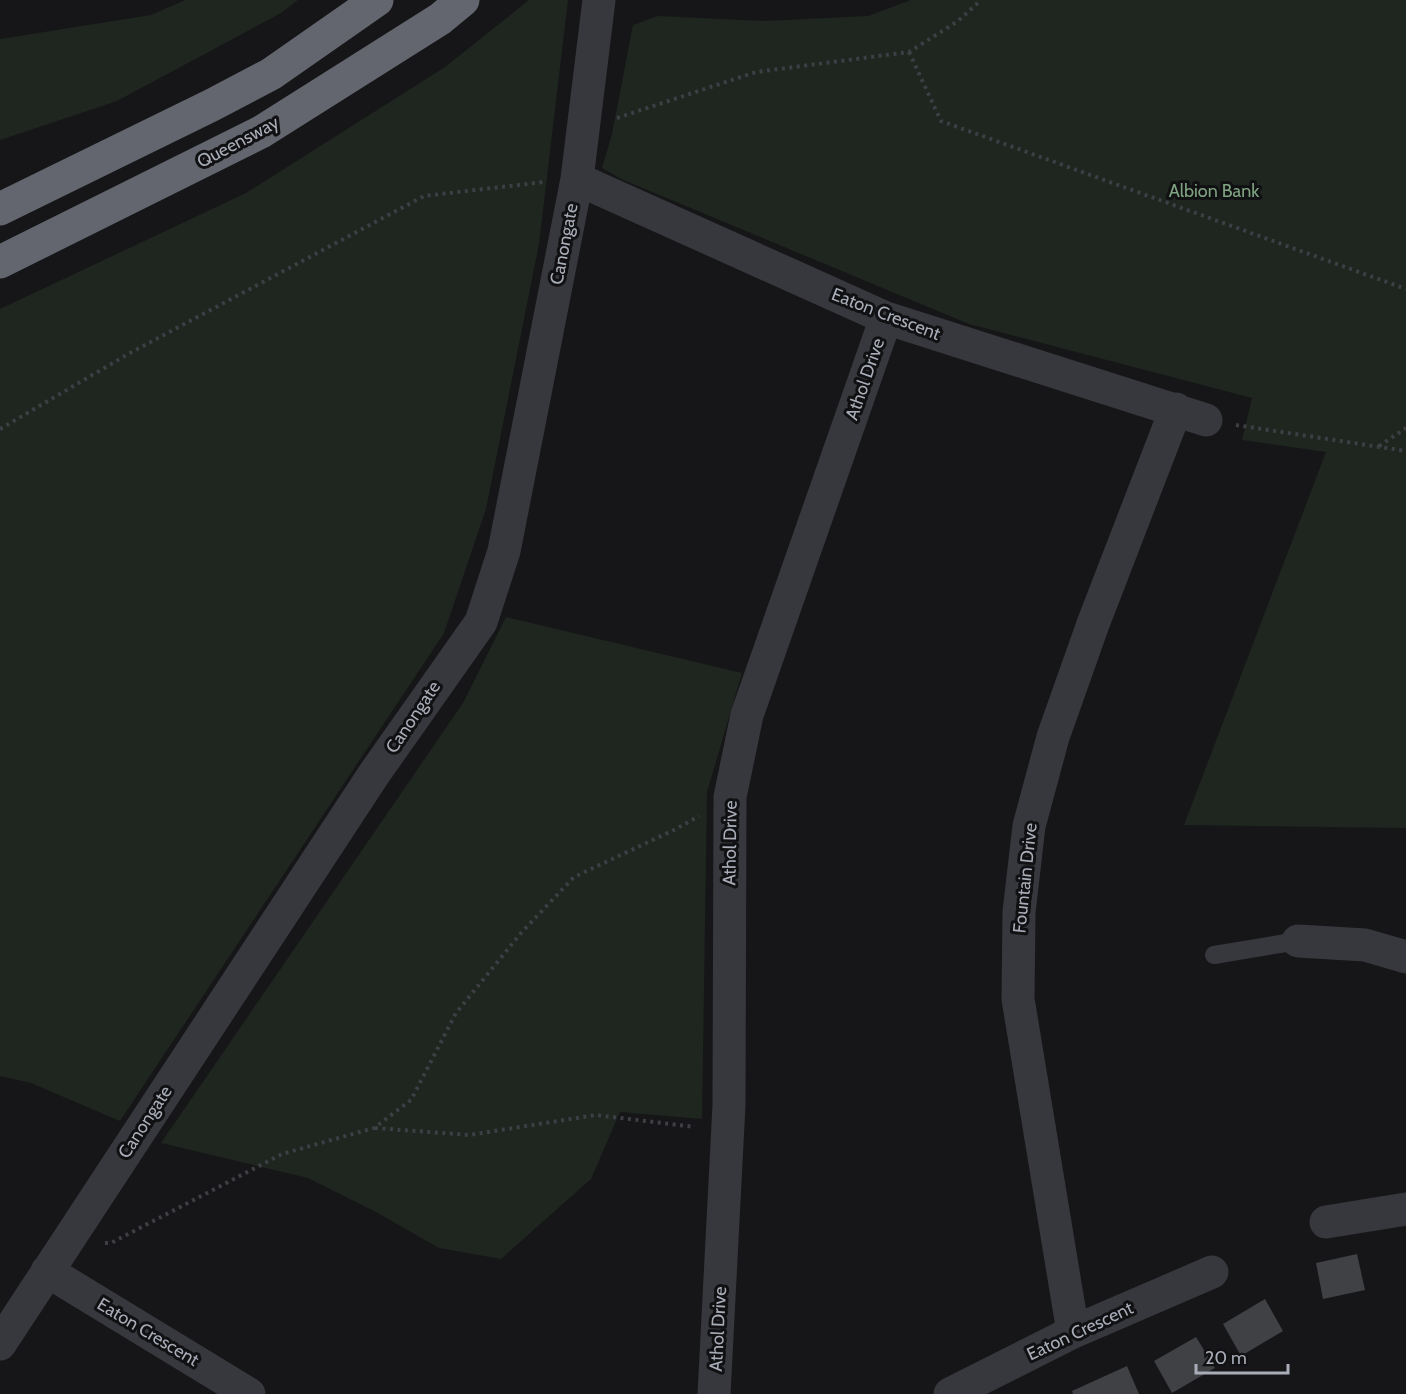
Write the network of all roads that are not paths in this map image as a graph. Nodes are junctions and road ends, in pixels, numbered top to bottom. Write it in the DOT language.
graph roads {
  1 [pos="377,0"];
  2 [pos="463,0"];
  3 [pos="599,0"];
  4 [pos="577,179"];
  5 [pos="42,190"];
  6 [pos="0,195"];
  7 [pos="0,209"];
  8 [pos="0,262"];
  9 [pos="886,318"];
  10 [pos="1191,415"];
  11 [pos="1298,940"];
  12 [pos="1214,955"];
  13 [pos="1406,957"];
  14 [pos="1406,1209"];
  15 [pos="1326,1222"];
  16 [pos="47,1271"];
  17 [pos="1212,1272"];
  18 [pos="1073,1332"];
  19 [pos="0,1344"];
  20 [pos="249,1394"];
  21 [pos="714,1394"];
  22 [pos="950,1394"];
  1 -- 5 [label="highway"];
  2 -- 8 [label="highway, Queensway"];
  3 -- 4 [label="street, Canongate"];
  4 -- 9 [label="street, Eaton Crescent"];
  4 -- 16 [label="street, Canongate"];
  5 -- 6 [label="highway"];
  5 -- 7 [label="highway"];
  9 -- 10 [label="street, Eaton Crescent"];
  9 -- 21 [label="street, Athol Drive"];
  10 -- 18 [label="street, Fountain Drive"];
  11 -- 12 [label="lane"];
  11 -- 13 [label="street"];
  14 -- 15 [label="street"];
  16 -- 19 [label="street, Canongate"];
  16 -- 20 [label="street, Eaton Crescent"];
  17 -- 18 [label="street, Eaton Crescent"];
  18 -- 22 [label="street, Eaton Crescent"];
}
